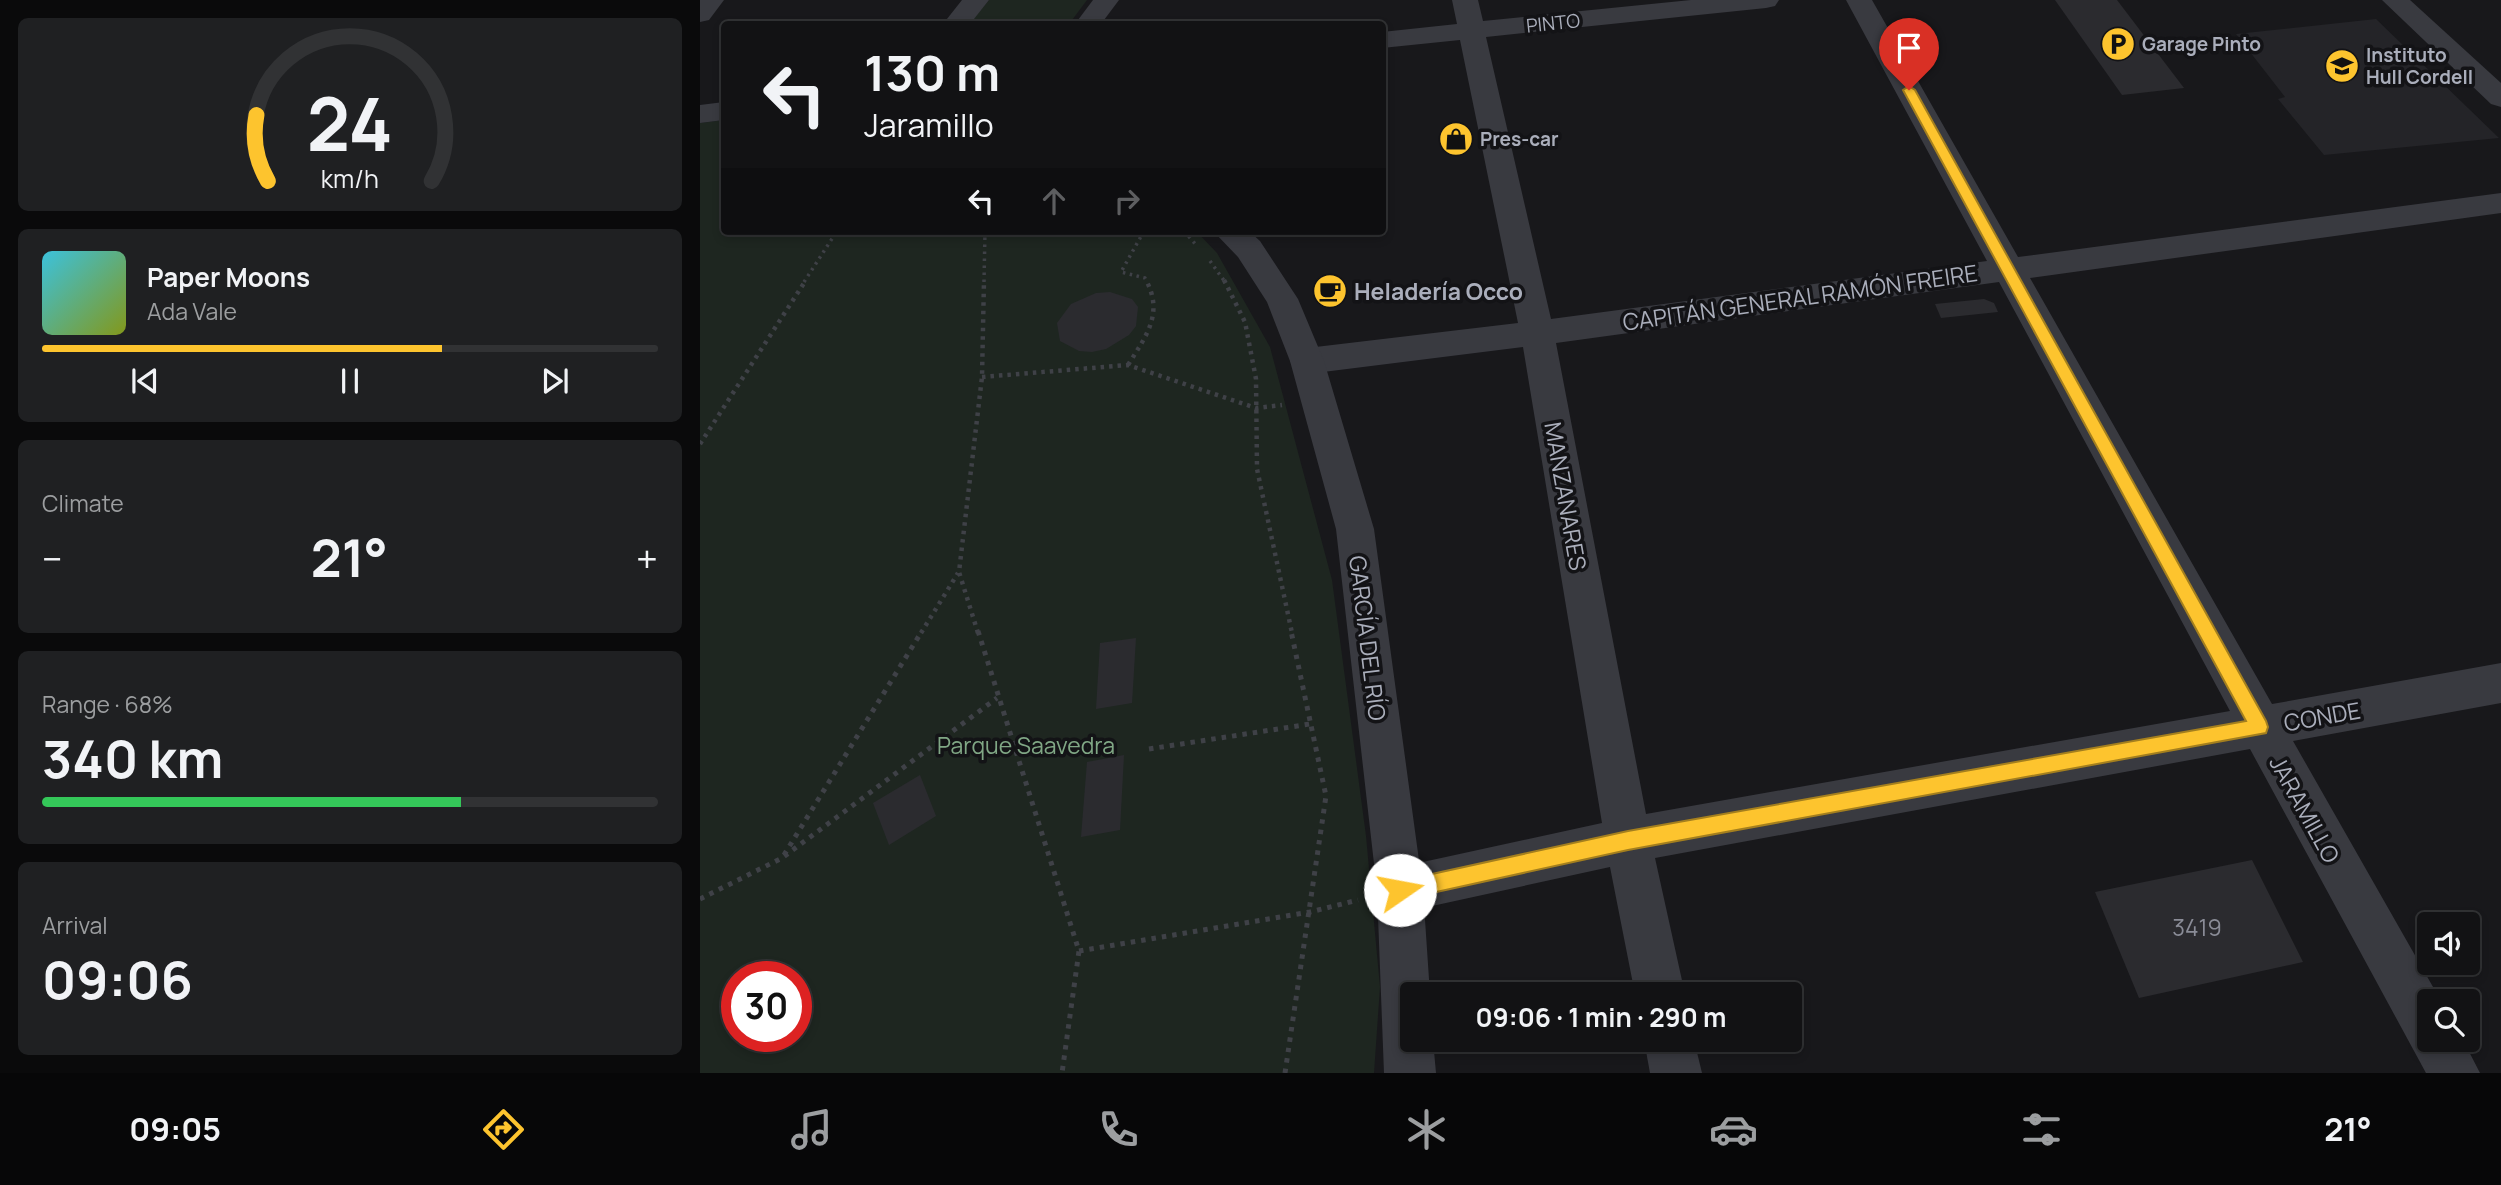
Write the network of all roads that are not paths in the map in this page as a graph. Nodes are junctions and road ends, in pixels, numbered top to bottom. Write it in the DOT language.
graph roads {
  1 [pos="711,0"];
  2 [pos="976,0"];
  3 [pos="1106,0"];
  4 [pos="1766,0"];
  5 [pos="1859,0"];
  6 [pos="2395,0"];
  7 [pos="700,14"];
  8 [pos="1469,16"];
  9 [pos="958,21"];
  10 [pos="1090,21"];
  11 [pos="1386,39"];
  12 [pos="2501,98"];
  13 [pos="721,111"];
  14 [pos="700,114"];
  15 [pos="2501,204"];
  16 [pos="1211,245"];
  17 [pos="2009,269"];
  18 [pos="1537,333"];
  19 [pos="1312,379"];
  20 [pos="2501,683"];
  21 [pos="2259,727"];
  22 [pos="1628,840"];
  23 [pos="1400,890"];
  24 [pos="1658,982"];
  25 [pos="2417,1008"];
  26 [pos="1672,1052"];
  27 [pos="2442,1052"];
  28 [pos="1410,1073"];
  29 [pos="1676,1073"];
  30 [pos="2454,1073"];
  1 -- 7 [label="street"];
  2 -- 9 [label="street"];
  3 -- 10 [label="street"];
  4 -- 8 [label="street, PINTO"];
  5 -- 17 [label="street, JARAMILLO"];
  6 -- 12 [label="street"];
  8 -- 11 [label="street, PINTO"];
  8 -- 18 [label="street, MANZANARES"];
  13 -- 14 [label="street"];
  15 -- 17 [label="street, CAPITÁN GENERAL RAMÓN FREIRE"];
  16 -- 19 [label="street, GARCÍA DEL RÍO"];
  17 -- 18 [label="street, CAPITÁN GENERAL RAMÓN FREIRE"];
  17 -- 21 [label="street, JARAMILLO"];
  18 -- 19 [label="street, CAPITÁN GENERAL RAMÓN FREIRE"];
  18 -- 22 [label="street, MANZANARES"];
  19 -- 23 [label="street, GARCÍA DEL RÍO"];
  20 -- 21 [label="street, CONDE"];
  21 -- 22 [label="street, CONDE"];
  21 -- 25 [label="street, JARAMILLO"];
  22 -- 23 [label="street, CONDE"];
  22 -- 24 [label="street, MANZANARES"];
  23 -- 28 [label="street, GARCÍA DEL RÍO"];
  26 -- 29 [label="street"];
  27 -- 30 [label="street"];
}
